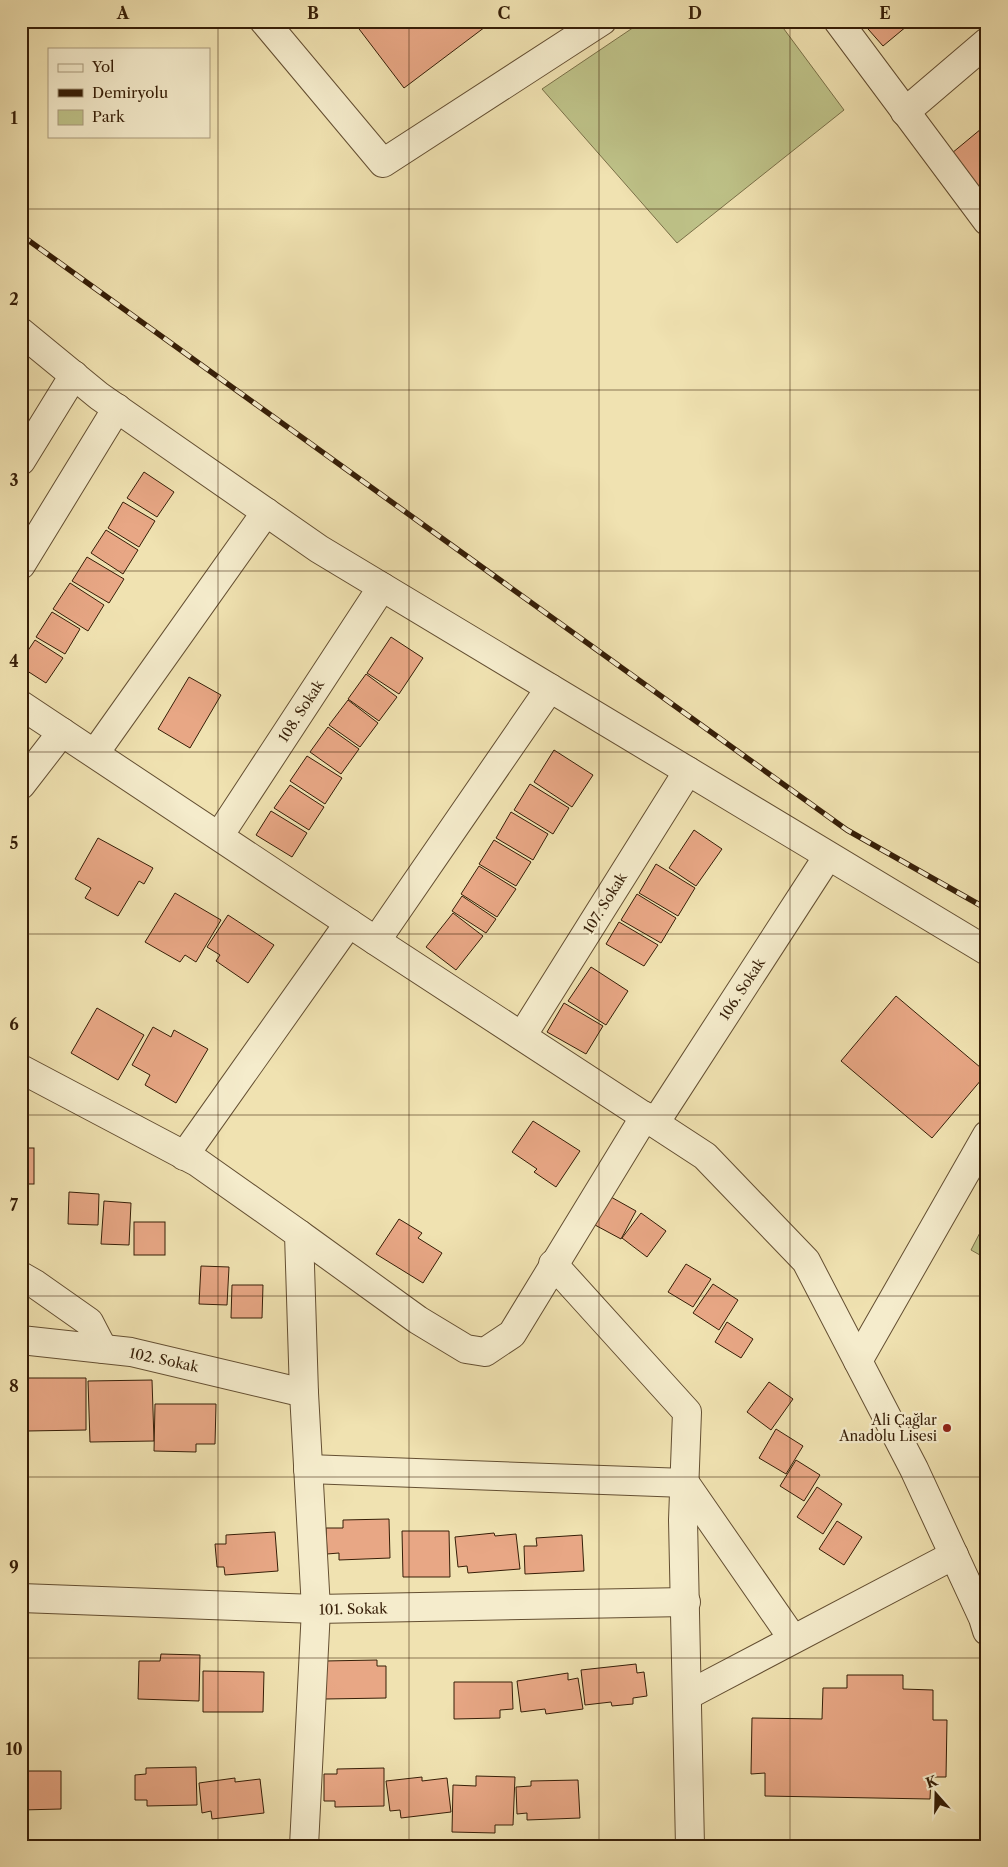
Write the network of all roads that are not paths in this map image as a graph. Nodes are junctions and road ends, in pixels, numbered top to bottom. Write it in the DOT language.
graph roads {
  1 [pos="264,21"];
  2 [pos="602,21"];
  3 [pos="838,21"];
  4 [pos="987,42"];
  5 [pos="905,112"];
  6 [pos="987,221"];
  7 [pos="21,332"];
  8 [pos="74,375"];
  9 [pos="117,408"];
  10 [pos="21,461"];
  11 [pos="266,512"];
  12 [pos="21,565"];
  13 [pos="382,587"];
  14 [pos="550,688"];
  15 [pos="21,705"];
  16 [pos="62,732"];
  17 [pos="95,753"];
  18 [pos="688,771"];
  19 [pos="21,785"];
  20 [pos="219,836"];
  21 [pos="828,856"];
  22 [pos="349,922"];
  23 [pos="376,940"];
  24 [pos="987,951"];
  25 [pos="522,1036"];
  26 [pos="21,1069"];
  27 [pos="650,1120"];
  28 [pos="987,1135"];
  29 [pos="184,1156"];
  30 [pos="299,1234"];
  31 [pos="554,1264"];
  32 [pos="21,1276"];
  33 [pos="21,1340"];
  34 [pos="103,1349"];
  35 [pos="858,1360"];
  36 [pos="304,1393"];
  37 [pos="308,1469"];
  38 [pos="685,1483"];
  39 [pos="954,1555"];
  40 [pos="967,1585"];
  41 [pos="21,1598"];
  42 [pos="686,1602"];
  43 [pos="987,1608"];
  44 [pos="316,1610"];
  45 [pos="987,1631"];
  46 [pos="793,1639"];
  47 [pos="688,1695"];
  48 [pos="304,1846"];
  49 [pos="690,1846"];
  1 -- 2 [label="street"];
  3 -- 5 [label="street"];
  4 -- 5 [label="street"];
  5 -- 6 [label="street"];
  7 -- 8 [label="street"];
  8 -- 9 [label="street"];
  8 -- 10 [label="street"];
  9 -- 11 [label="street"];
  9 -- 12 [label="street"];
  11 -- 13 [label="street"];
  11 -- 17 [label="street"];
  13 -- 14 [label="street"];
  13 -- 20 [label="street, 108. Sokak"];
  14 -- 18 [label="street"];
  14 -- 23 [label="street"];
  15 -- 16 [label="street"];
  16 -- 17 [label="street"];
  16 -- 19 [label="street"];
  17 -- 20 [label="street"];
  18 -- 21 [label="street"];
  18 -- 25 [label="street, 107. Sokak"];
  20 -- 22 [label="street"];
  21 -- 24 [label="street"];
  21 -- 27 [label="street, 106. Sokak"];
  22 -- 23 [label="street"];
  22 -- 29 [label="street"];
  23 -- 25 [label="street"];
  25 -- 27 [label="street"];
  26 -- 29 [label="street, 106. Sokak"];
  27 -- 31 [label="street, 106. Sokak"];
  27 -- 35 [label="street"];
  28 -- 35 [label="street"];
  29 -- 30 [label="street, 106. Sokak"];
  30 -- 31 [label="street, 106. Sokak"];
  30 -- 36 [label="street"];
  31 -- 38 [label="street"];
  32 -- 34 [label="street"];
  33 -- 34 [label="street, 102. Sokak"];
  34 -- 36 [label="street, 102. Sokak"];
  35 -- 39 [label="street"];
  36 -- 37 [label="street"];
  37 -- 38 [label="street"];
  37 -- 44 [label="street"];
  38 -- 42 [label="street"];
  38 -- 46 [label="street"];
  39 -- 40 [label="street"];
  39 -- 46 [label="street"];
  40 -- 43 [label="street"];
  40 -- 45 [label="street"];
  41 -- 44 [label="street, 101. Sokak"];
  42 -- 44 [label="street, 101. Sokak"];
  42 -- 47 [label="street"];
  44 -- 48 [label="street"];
  46 -- 47 [label="street"];
  47 -- 49 [label="street"];
}
